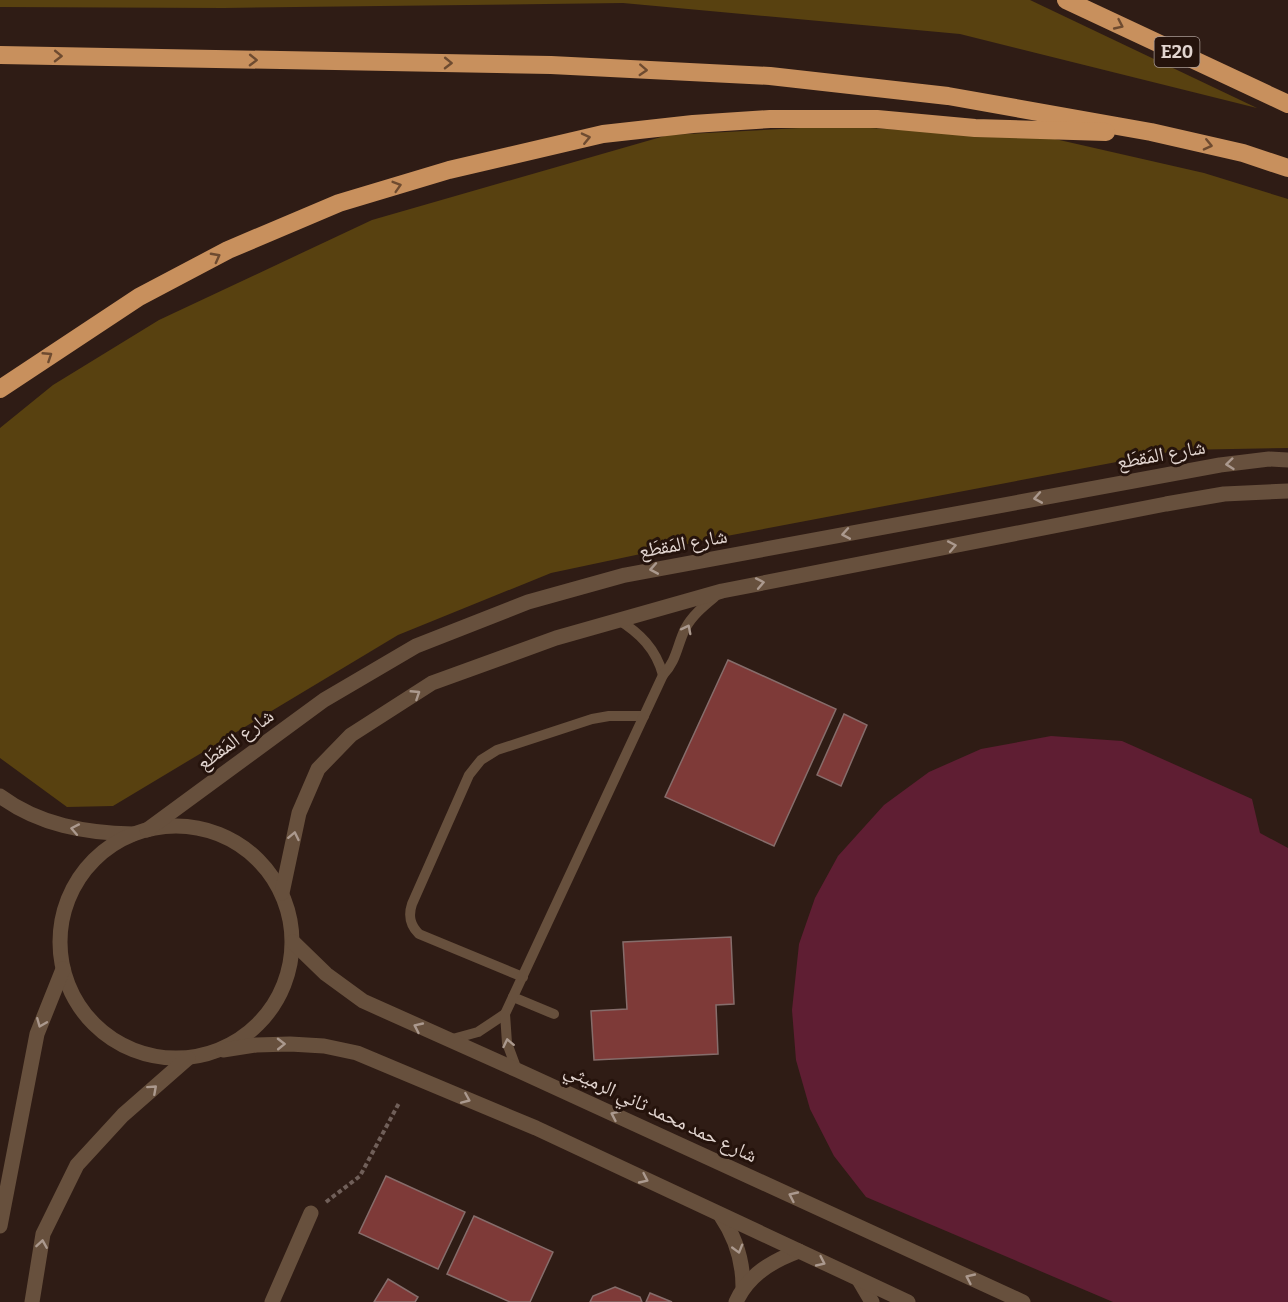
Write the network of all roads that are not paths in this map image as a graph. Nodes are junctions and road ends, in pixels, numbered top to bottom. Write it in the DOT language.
graph roads {
  1 [pos="1066,0"];
  2 [pos="0,55"];
  3 [pos="1288,104"];
  4 [pos="1151,132"];
  5 [pos="1288,168"];
  6 [pos="0,389"];
  7 [pos="1288,460"];
  8 [pos="1288,491"];
  9 [pos="722,591"];
  10 [pos="617,619"];
  11 [pos="663,675"];
  12 [pos="644,716"];
  13 [pos="0,796"];
  14 [pos="140,832"];
  15 [pos="282,893"];
  16 [pos="293,942"];
  17 [pos="63,969"];
  18 [pos="523,977"];
  19 [pos="513,997"];
  20 [pos="505,1014"];
  21 [pos="554,1014"];
  22 [pos="447,1040"];
  23 [pos="223,1050"];
  24 [pos="188,1058"];
  25 [pos="517,1070"];
  26 [pos="311,1213"];
  27 [pos="721,1216"];
  28 [pos="0,1226"];
  29 [pos="799,1251"];
  30 [pos="859,1280"];
  31 [pos="743,1287"];
  32 [pos="33,1302"];
  33 [pos="272,1302"];
  34 [pos="736,1302"];
  35 [pos="872,1302"];
  36 [pos="908,1302"];
  37 [pos="1023,1302"];
  1 -- 3 [label="highway, E20, one-way"];
  2 -- 4 [label="highway, one-way"];
  4 -- 5 [label="highway, one-way"];
  6 -- 4 [label="highway, one-way"];
  7 -- 14 [label="street, شارع المَقطَع, one-way"];
  9 -- 8 [label="street, one-way"];
  9 -- 10 [label="street"];
  11 -- 9 [label="lane, one-way"];
  10 -- 11 [label="lane"];
  15 -- 10 [label="street, one-way"];
  11 -- 12 [label="lane"];
  12 -- 18 [label="lane"];
  12 -- 18 [label="lane"];
  14 -- 13 [label="street, one-way"];
  14 -- 15 [label="street"];
  14 -- 17 [label="street, شارع المَقطَع"];
  15 -- 16 [label="street"];
  22 -- 16 [label="street, شارع حمد محمد ثاني الرميثي, one-way"];
  16 -- 23 [label="street"];
  17 -- 24 [label="street"];
  17 -- 28 [label="street, one-way"];
  18 -- 19 [label="lane"];
  19 -- 20 [label="lane"];
  19 -- 21 [label="lane"];
  20 -- 22 [label="lane"];
  25 -- 20 [label="lane, one-way"];
  22 -- 25 [label="street, شارع حمد محمد ثاني الرميثي"];
  23 -- 24 [label="street"];
  23 -- 27 [label="street, one-way"];
  32 -- 24 [label="street, one-way"];
  37 -- 25 [label="street, شارع حمد محمد ثاني الرميثي, one-way"];
  26 -- 33 [label="street"];
  27 -- 29 [label="street"];
  27 -- 31 [label="street, one-way"];
  29 -- 30 [label="street, one-way"];
  29 -- 31 [label="street"];
  30 -- 35 [label="street"];
  30 -- 36 [label="street"];
  31 -- 34 [label="street"];
}
